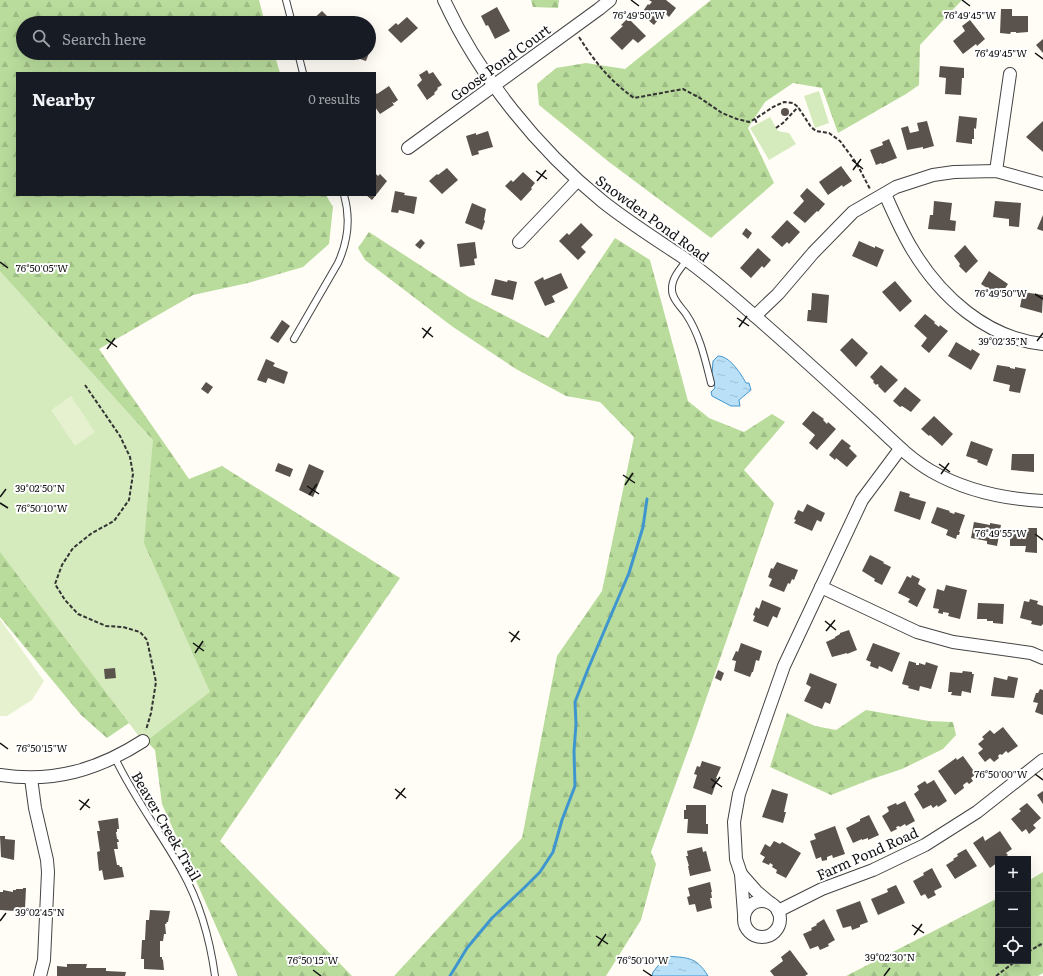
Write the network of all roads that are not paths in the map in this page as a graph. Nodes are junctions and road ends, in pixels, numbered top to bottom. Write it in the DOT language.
graph roads {
  1 [pos="286,0"];
  2 [pos="444,0"];
  3 [pos="610,0"];
  4 [pos="290,16"];
  5 [pos="300,60"];
  6 [pos="303,72"];
  7 [pos="1010,74"];
  8 [pos="494,85"];
  9 [pos="408,148"];
  10 [pos="996,171"];
  11 [pos="577,181"];
  12 [pos="1043,184"];
  13 [pos="344,196"];
  14 [pos="880,196"];
  15 [pos="519,242"];
  16 [pos="686,260"];
  17 [pos="755,316"];
  18 [pos="294,339"];
  19 [pos="1043,344"];
  20 [pos="711,383"];
  21 [pos="900,449"];
  22 [pos="1043,501"];
  23 [pos="822,587"];
  24 [pos="1043,658"];
  25 [pos="143,742"];
  26 [pos="115,758"];
  27 [pos="1043,760"];
  28 [pos="0,775"];
  29 [pos="31,778"];
  30 [pos="741,874"];
  31 [pos="775,907"];
  32 [pos="744,914"];
  33 [pos="40,976"];
  34 [pos="215,976"];
  1 -- 4 [label="lane"];
  2 -- 8 [label="street, Snowden Pond Road"];
  3 -- 8 [label="street, Goose Pond Court"];
  5 -- 6 [label="lane"];
  7 -- 10 [label="street"];
  8 -- 9 [label="street, Goose Pond Court"];
  8 -- 11 [label="street, Snowden Pond Road"];
  10 -- 12 [label="street"];
  10 -- 14 [label="street"];
  11 -- 15 [label="street"];
  11 -- 16 [label="street, Snowden Pond Road"];
  13 -- 18 [label="lane"];
  14 -- 17 [label="street"];
  14 -- 19 [label="street"];
  16 -- 17 [label="street, Snowden Pond Road"];
  16 -- 20 [label="lane"];
  17 -- 21 [label="street, Snowden Pond Road"];
  21 -- 22 [label="street, Snowden Pond Road"];
  21 -- 23 [label="street"];
  23 -- 24 [label="street"];
  23 -- 30 [label="street"];
  25 -- 26 [label="street"];
  26 -- 29 [label="street"];
  26 -- 34 [label="lane, Beaver Creek Trail"];
  27 -- 31 [label="street, Farm Pond Road"];
  28 -- 29 [label="street"];
  29 -- 33 [label="street"];
  30 -- 31 [label="street"];
  30 -- 32 [label="street"];
  31 -- 32 [label="street, Farm Pond Road"];
  31 -- 32 [label="street"];
}
